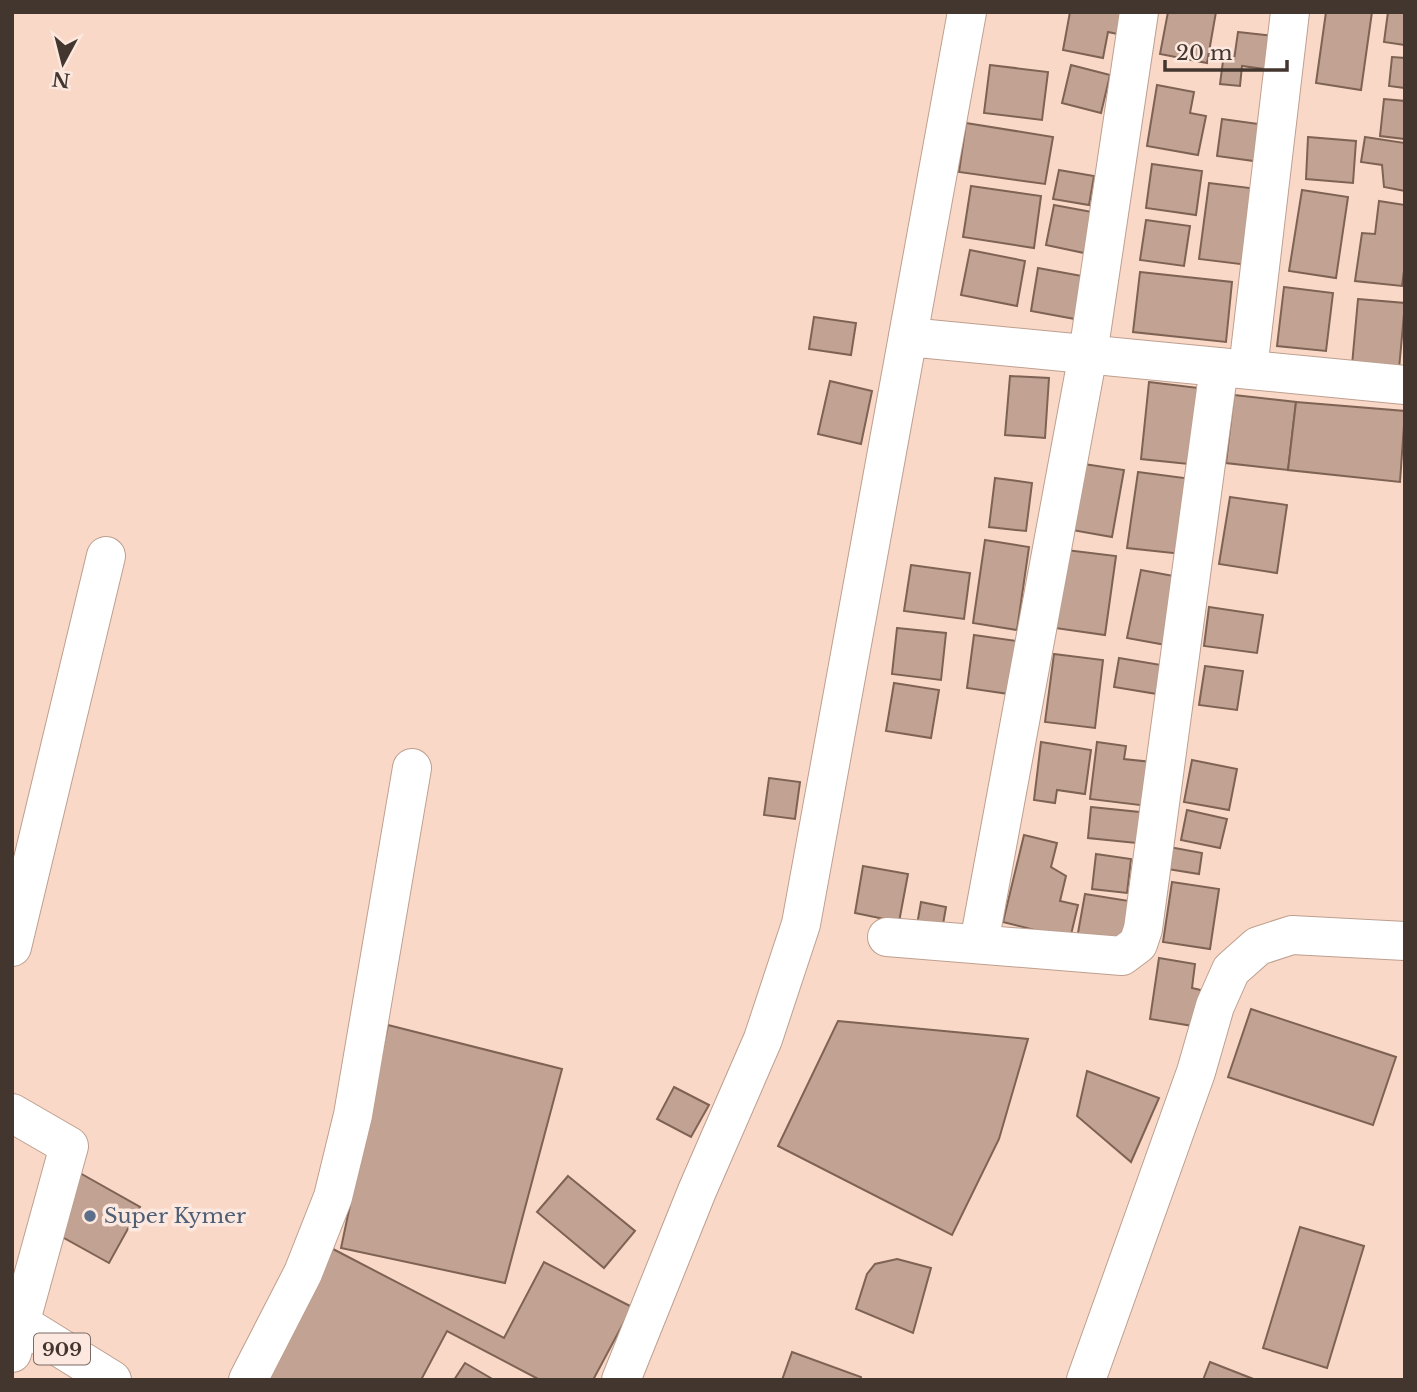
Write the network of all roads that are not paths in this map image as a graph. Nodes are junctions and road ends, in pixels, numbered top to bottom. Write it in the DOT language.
graph roads {
  1 [pos="967,12"];
  2 [pos="1139,12"];
  3 [pos="1290,12"];
  4 [pos="908,337"];
  5 [pos="1088,354"];
  6 [pos="1233,368"];
  7 [pos="1405,385"];
  8 [pos="106,556"];
  9 [pos="412,768"];
  10 [pos="887,937"];
  11 [pos="1405,941"];
  12 [pos="979,943"];
  13 [pos="12,947"];
  14 [pos="12,1113"];
  15 [pos="15,1332"];
  16 [pos="112,1380"];
  17 [pos="248,1380"];
  18 [pos="621,1380"];
  19 [pos="1086,1380"];
  1 -- 4 [label="main road"];
  2 -- 5 [label="main road"];
  3 -- 6 [label="main road"];
  4 -- 5 [label="main road"];
  4 -- 18 [label="main road"];
  5 -- 6 [label="main road"];
  5 -- 12 [label="main road"];
  6 -- 7 [label="main road"];
  6 -- 12 [label="main road"];
  8 -- 13 [label="main road"];
  9 -- 17 [label="main road"];
  10 -- 12 [label="main road"];
  11 -- 19 [label="main road"];
  14 -- 15 [label="main road"];
  15 -- 16 [label="main road, 909"];
}
